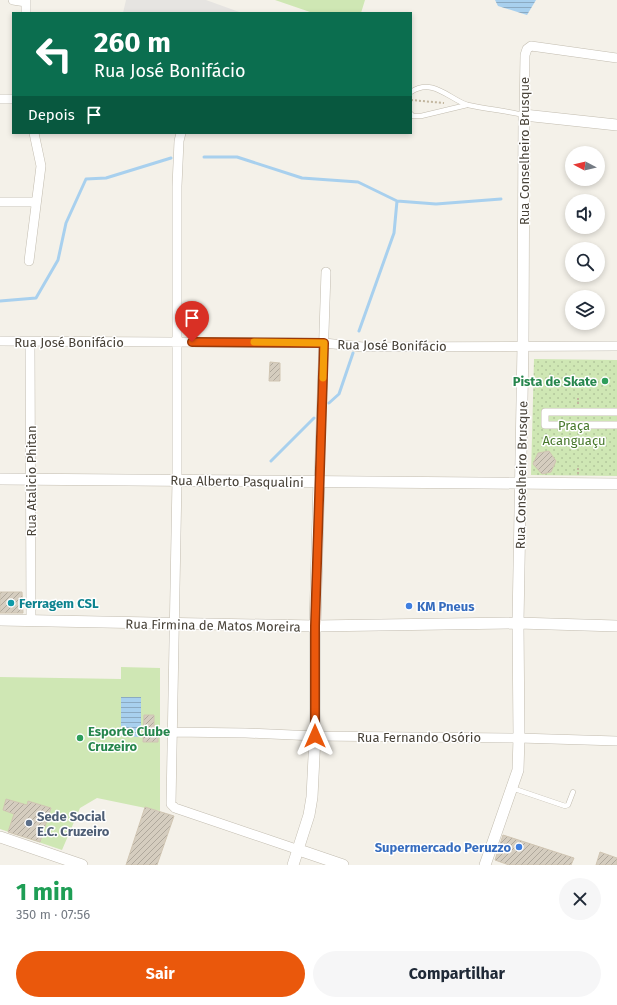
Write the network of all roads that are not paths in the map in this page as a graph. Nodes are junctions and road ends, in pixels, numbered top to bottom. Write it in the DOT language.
graph roads {
  1 [pos="13,0"];
  2 [pos="26,1"];
  3 [pos="26,12"];
  4 [pos="617,58"];
  5 [pos="412,91"];
  6 [pos="0,99"];
  7 [pos="12,99"];
  8 [pos="467,104"];
  9 [pos="412,115"];
  10 [pos="524,115"];
  11 [pos="617,125"];
  12 [pos="34,134"];
  13 [pos="181,134"];
  14 [pos="0,202"];
  15 [pos="36,202"];
  16 [pos="29,261"];
  17 [pos="326,272"];
  18 [pos="0,341"];
  19 [pos="30,342"];
  20 [pos="177,342"];
  21 [pos="324,343"];
  22 [pos="523,346"];
  23 [pos="617,346"];
  24 [pos="571,412"];
  25 [pos="587,412"];
  26 [pos="617,412"];
  27 [pos="570,425"];
  28 [pos="586,425"];
  29 [pos="617,426"];
  30 [pos="0,479"];
  31 [pos="31,479"];
  32 [pos="177,480"];
  33 [pos="319,482"];
  34 [pos="520,483"];
  35 [pos="617,484"];
  36 [pos="0,620"];
  37 [pos="32,621"];
  38 [pos="518,623"];
  39 [pos="174,624"];
  40 [pos="315,626"];
  41 [pos="617,626"];
  42 [pos="173,732"];
  43 [pos="315,736"];
  44 [pos="519,738"];
  45 [pos="617,741"];
  46 [pos="512,788"];
  47 [pos="573,792"];
  48 [pos="0,837"];
  49 [pos="299,850"];
  50 [pos="82,865"];
  51 [pos="294,865"];
  52 [pos="343,865"];
  53 [pos="485,865"];
  1 -- 2 [label="street"];
  2 -- 3 [label="street"];
  4 -- 10 [label="street, Rua Conselheiro Brusque"];
  5 -- 8 [label="lane"];
  6 -- 7 [label="street"];
  8 -- 9 [label="lane"];
  8 -- 10 [label="lane"];
  10 -- 11 [label="street"];
  10 -- 22 [label="street, Rua Conselheiro Brusque"];
  12 -- 15 [label="street"];
  13 -- 20 [label="street"];
  14 -- 15 [label="street"];
  15 -- 16 [label="street"];
  17 -- 21 [label="street"];
  18 -- 19 [label="street, Rua José Bonifácio"];
  19 -- 20 [label="street, Rua José Bonifácio"];
  19 -- 31 [label="street, Rua Atalicio Phitan"];
  20 -- 21 [label="street, Rua José Bonifácio"];
  20 -- 32 [label="street"];
  21 -- 22 [label="street, Rua José Bonifácio"];
  21 -- 33 [label="street"];
  22 -- 23 [label="street, Rua José Bonifácio"];
  22 -- 34 [label="street, Rua Conselheiro Brusque"];
  24 -- 25 [label="street"];
  24 -- 27 [label="street"];
  24 -- 27 [label="street"];
  25 -- 26 [label="street"];
  25 -- 28 [label="street"];
  27 -- 28 [label="street"];
  28 -- 29 [label="street"];
  30 -- 31 [label="street, Rua Alberto Pasqualini"];
  31 -- 32 [label="street, Rua Alberto Pasqualini"];
  31 -- 37 [label="street, Rua Atalicio Phitan"];
  32 -- 33 [label="street, Rua Alberto Pasqualini"];
  32 -- 39 [label="street"];
  33 -- 34 [label="street, Rua Alberto Pasqualini"];
  33 -- 40 [label="street"];
  34 -- 35 [label="street, Rua Alberto Pasqualini"];
  34 -- 38 [label="street, Rua Conselheiro Brusque"];
  36 -- 37 [label="street, Rua Firmina de Matos Moreira"];
  37 -- 39 [label="street, Rua Firmina de Matos Moreira"];
  38 -- 40 [label="street, Rua Firmina de Matos Moreira"];
  38 -- 41 [label="street, Rua Firmina de Matos Moreira"];
  38 -- 44 [label="street, Rua Conselheiro Brusque"];
  39 -- 40 [label="street, Rua Firmina de Matos Moreira"];
  39 -- 42 [label="street"];
  40 -- 43 [label="street"];
  42 -- 43 [label="street, Rua Fernando Osório"];
  42 -- 49 [label="street"];
  43 -- 44 [label="street, Rua Fernando Osório"];
  43 -- 49 [label="street"];
  44 -- 45 [label="street, Rua Fernando Osório"];
  44 -- 46 [label="street, Rua Conselheiro Brusque"];
  46 -- 47 [label="lane"];
  46 -- 53 [label="street, Rua Conselheiro Brusque"];
  48 -- 50 [label="street"];
  49 -- 51 [label="street"];
  49 -- 52 [label="street"];
}
